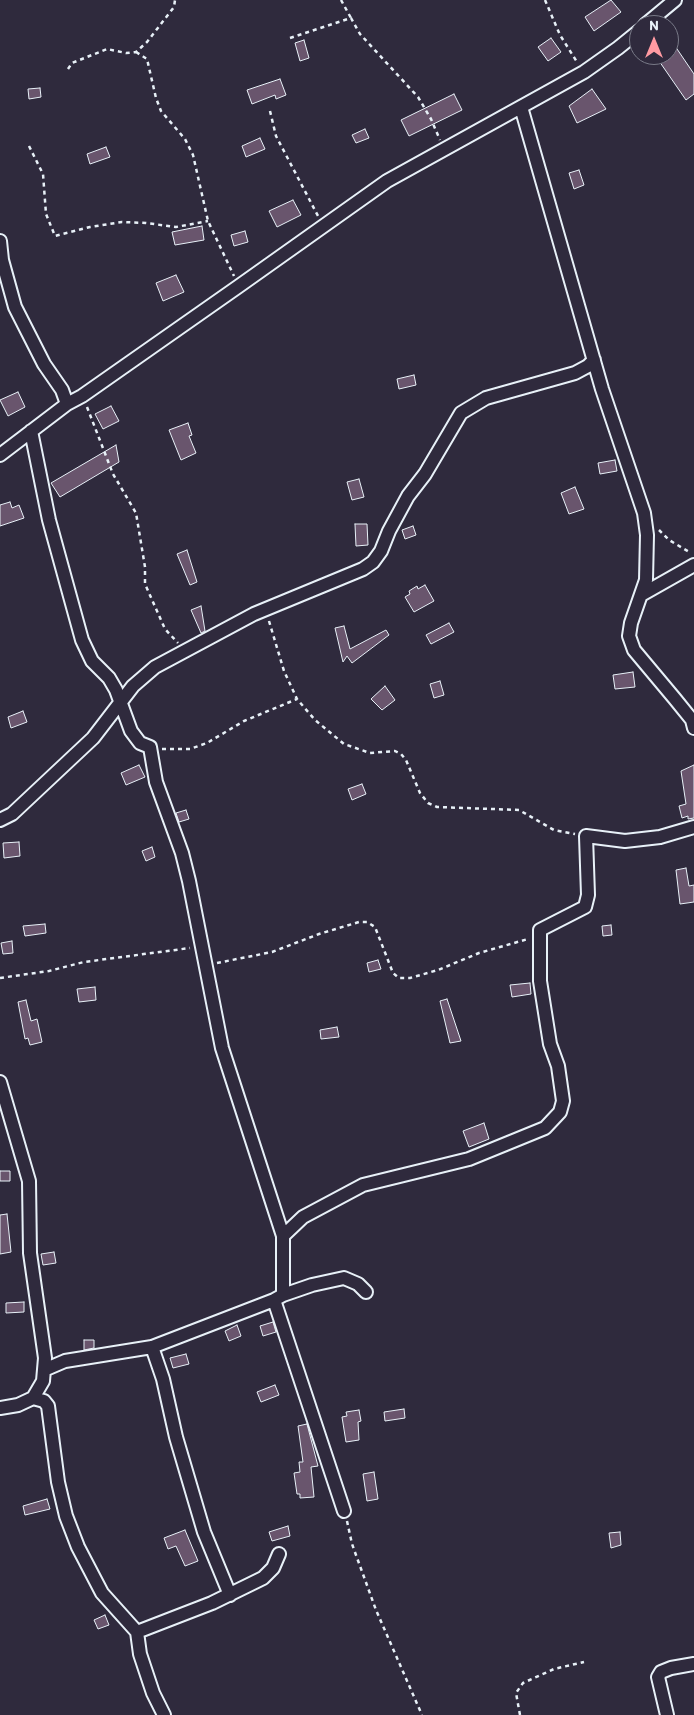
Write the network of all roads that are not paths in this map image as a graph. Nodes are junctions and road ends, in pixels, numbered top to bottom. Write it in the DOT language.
graph roads {
  1 [pos="675,0"];
  2 [pos="658,15"];
  3 [pos="629,39"];
  4 [pos="521,107"];
  5 [pos="0,241"];
  6 [pos="594,360"];
  7 [pos="67,404"];
  8 [pos="30,432"];
  9 [pos="0,455"];
  10 [pos="694,565"];
  11 [pos="641,595"];
  12 [pos="121,704"];
  13 [pos="693,722"];
  14 [pos="0,820"];
  15 [pos="694,827"];
  16 [pos="0,1082"];
  17 [pos="283,1236"];
  18 [pos="366,1292"];
  19 [pos="278,1297"];
  20 [pos="152,1347"];
  21 [pos="44,1370"];
  22 [pos="33,1398"];
  23 [pos="0,1408"];
  24 [pos="344,1511"];
  25 [pos="279,1554"];
  26 [pos="230,1595"];
  27 [pos="137,1632"];
  28 [pos="694,1664"];
  29 [pos="164,1715"];
  30 [pos="667,1715"];
  1 -- 2 [label="street"];
  3 -- 4 [label="street"];
  4 -- 6 [label="street"];
  4 -- 7 [label="street"];
  5 -- 7 [label="street"];
  6 -- 11 [label="street"];
  6 -- 12 [label="street"];
  7 -- 8 [label="street"];
  8 -- 9 [label="street"];
  8 -- 12 [label="street"];
  10 -- 11 [label="street"];
  11 -- 13 [label="street"];
  12 -- 14 [label="street"];
  12 -- 17 [label="street"];
  15 -- 17 [label="street"];
  16 -- 21 [label="street"];
  17 -- 19 [label="street"];
  18 -- 19 [label="street"];
  19 -- 20 [label="street"];
  19 -- 24 [label="street"];
  20 -- 21 [label="street"];
  20 -- 26 [label="street"];
  21 -- 22 [label="street"];
  22 -- 23 [label="street"];
  22 -- 27 [label="street"];
  25 -- 26 [label="street"];
  26 -- 27 [label="street"];
  27 -- 29 [label="street"];
  28 -- 30 [label="street"];
}
